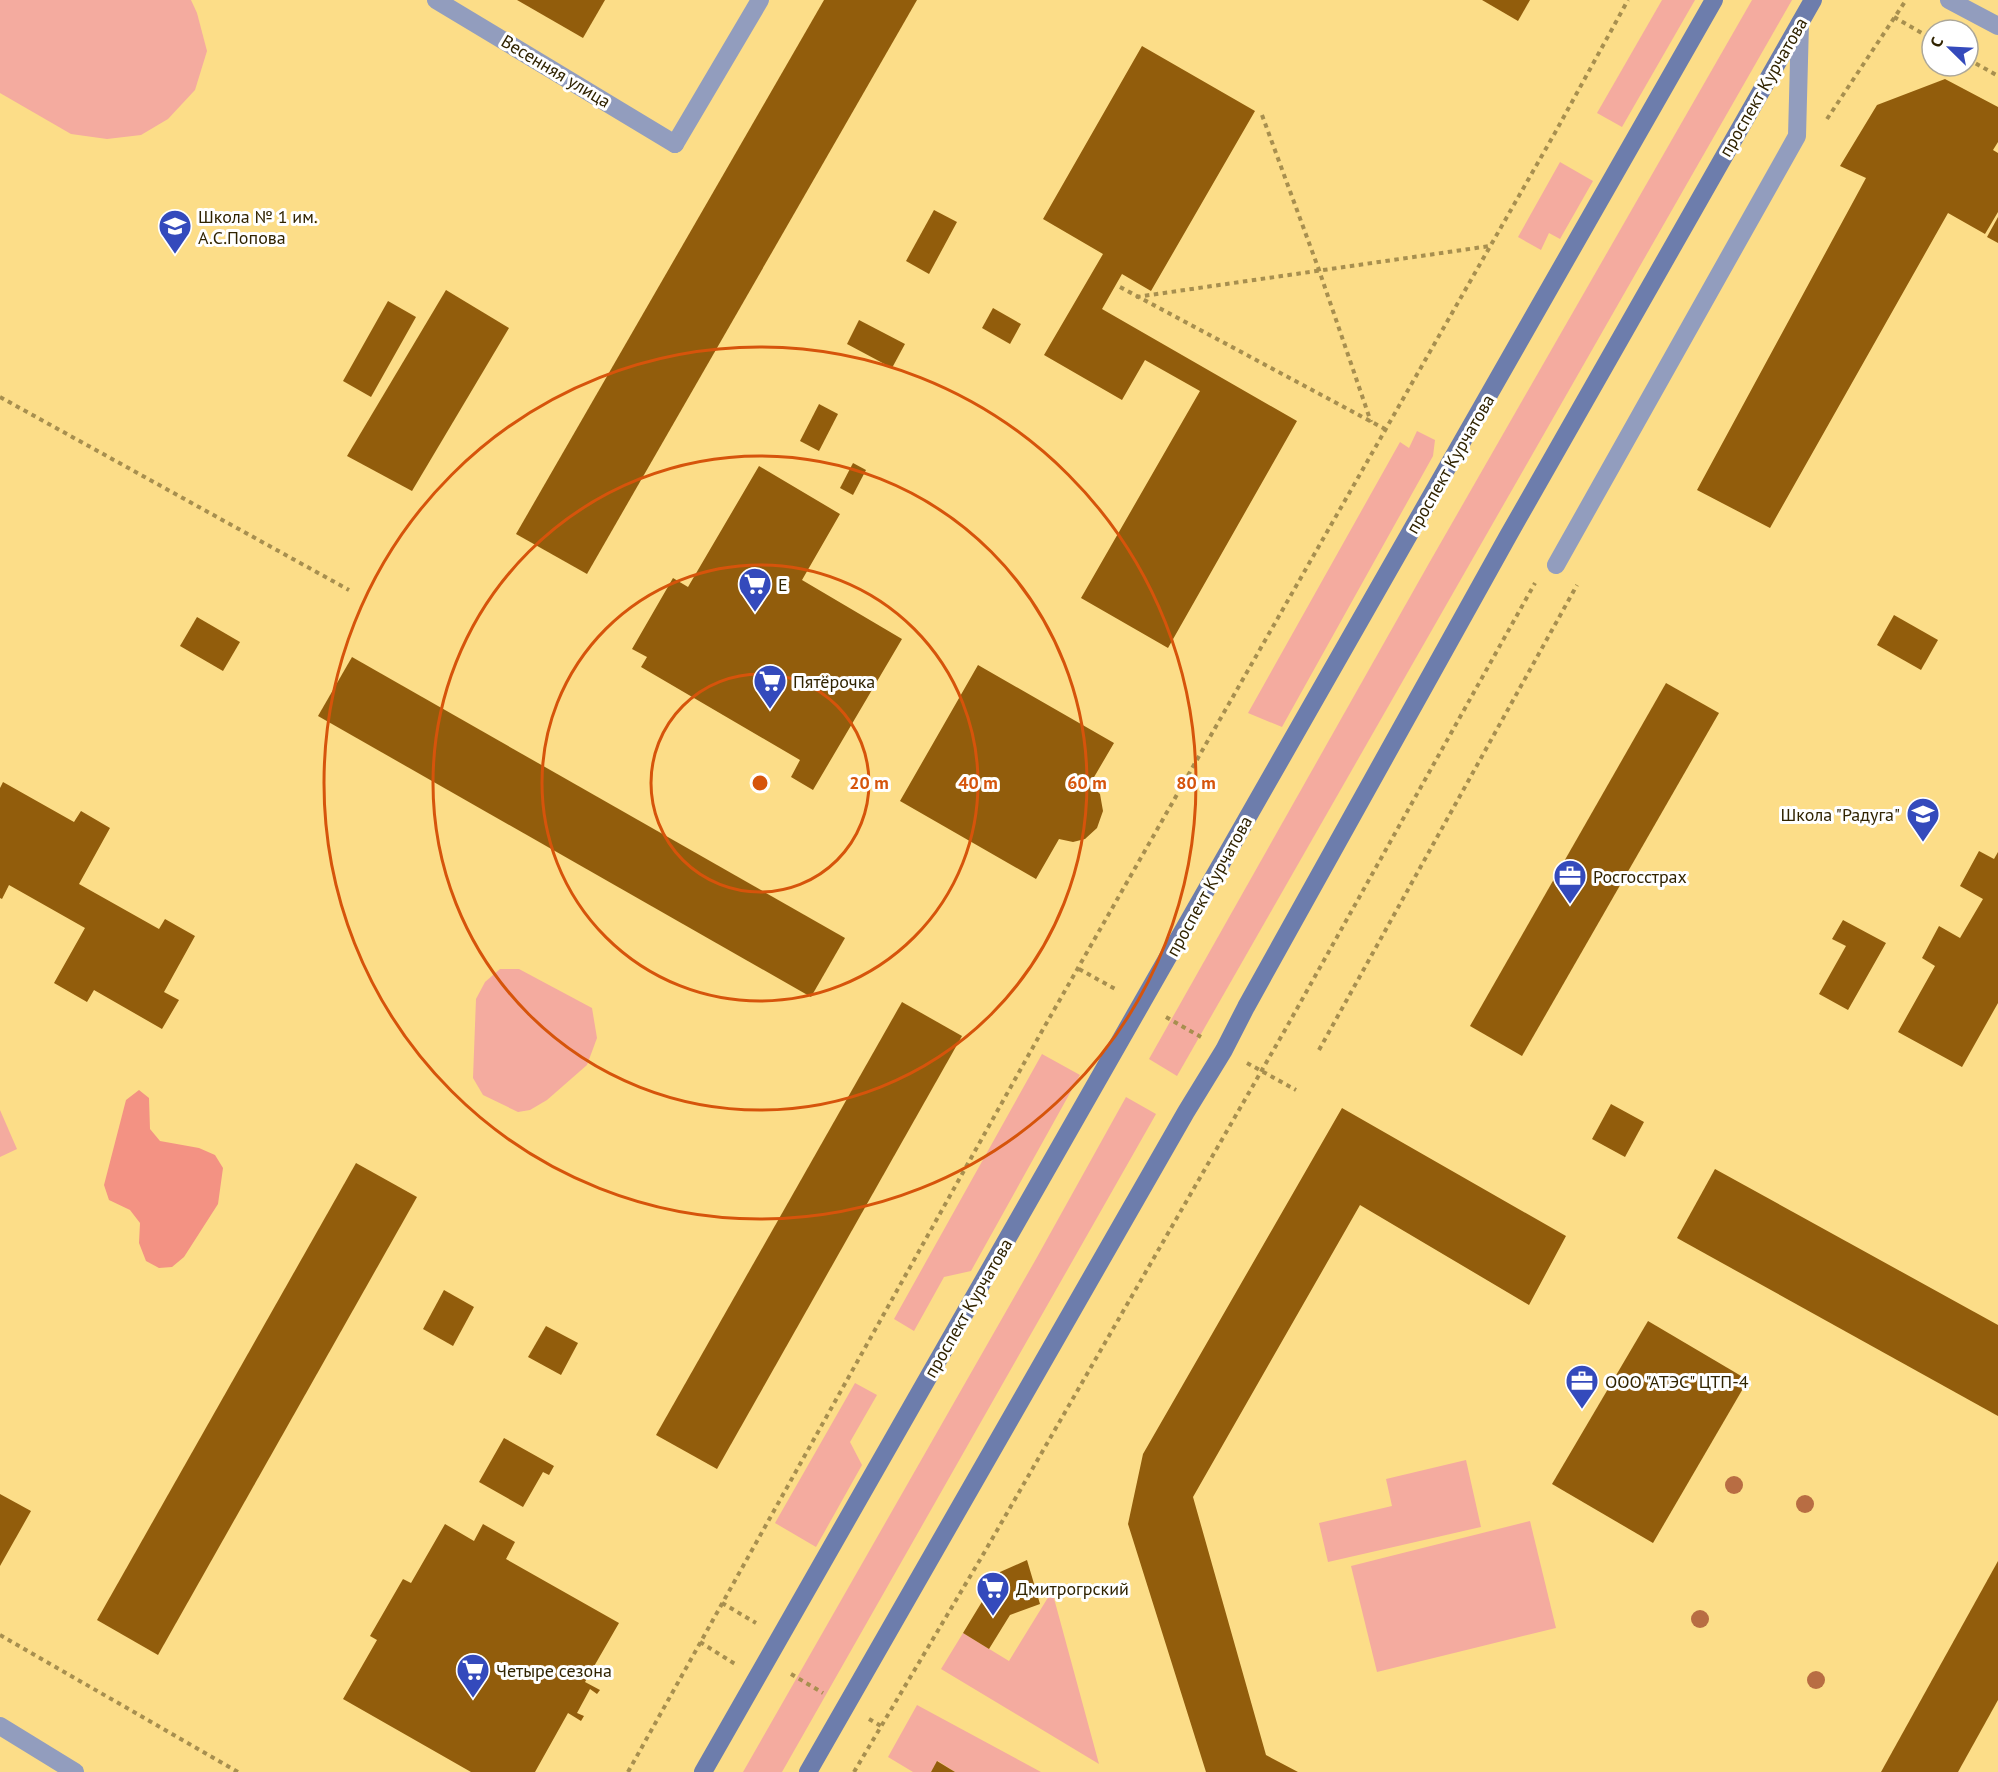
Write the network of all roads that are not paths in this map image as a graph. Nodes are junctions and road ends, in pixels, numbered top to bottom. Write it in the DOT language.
graph roads {
  1 [pos="436,0"];
  2 [pos="760,0"];
  3 [pos="1714,0"];
  4 [pos="1813,0"];
  5 [pos="1949,0"];
  6 [pos="1800,23"];
  7 [pos="1998,26"];
  8 [pos="1556,565"];
  9 [pos="0,1726"];
  10 [pos="75,1772"];
  11 [pos="704,1772"];
  12 [pos="808,1772"];
  1 -- 2 [label="street, Весенняя улица"];
  3 -- 11 [label="street, проспект Курчатова"];
  4 -- 6 [label="street, проспект Курчатова"];
  5 -- 7 [label="street"];
  6 -- 8 [label="street"];
  6 -- 12 [label="street, проспект Курчатова"];
  9 -- 10 [label="street"];
}
